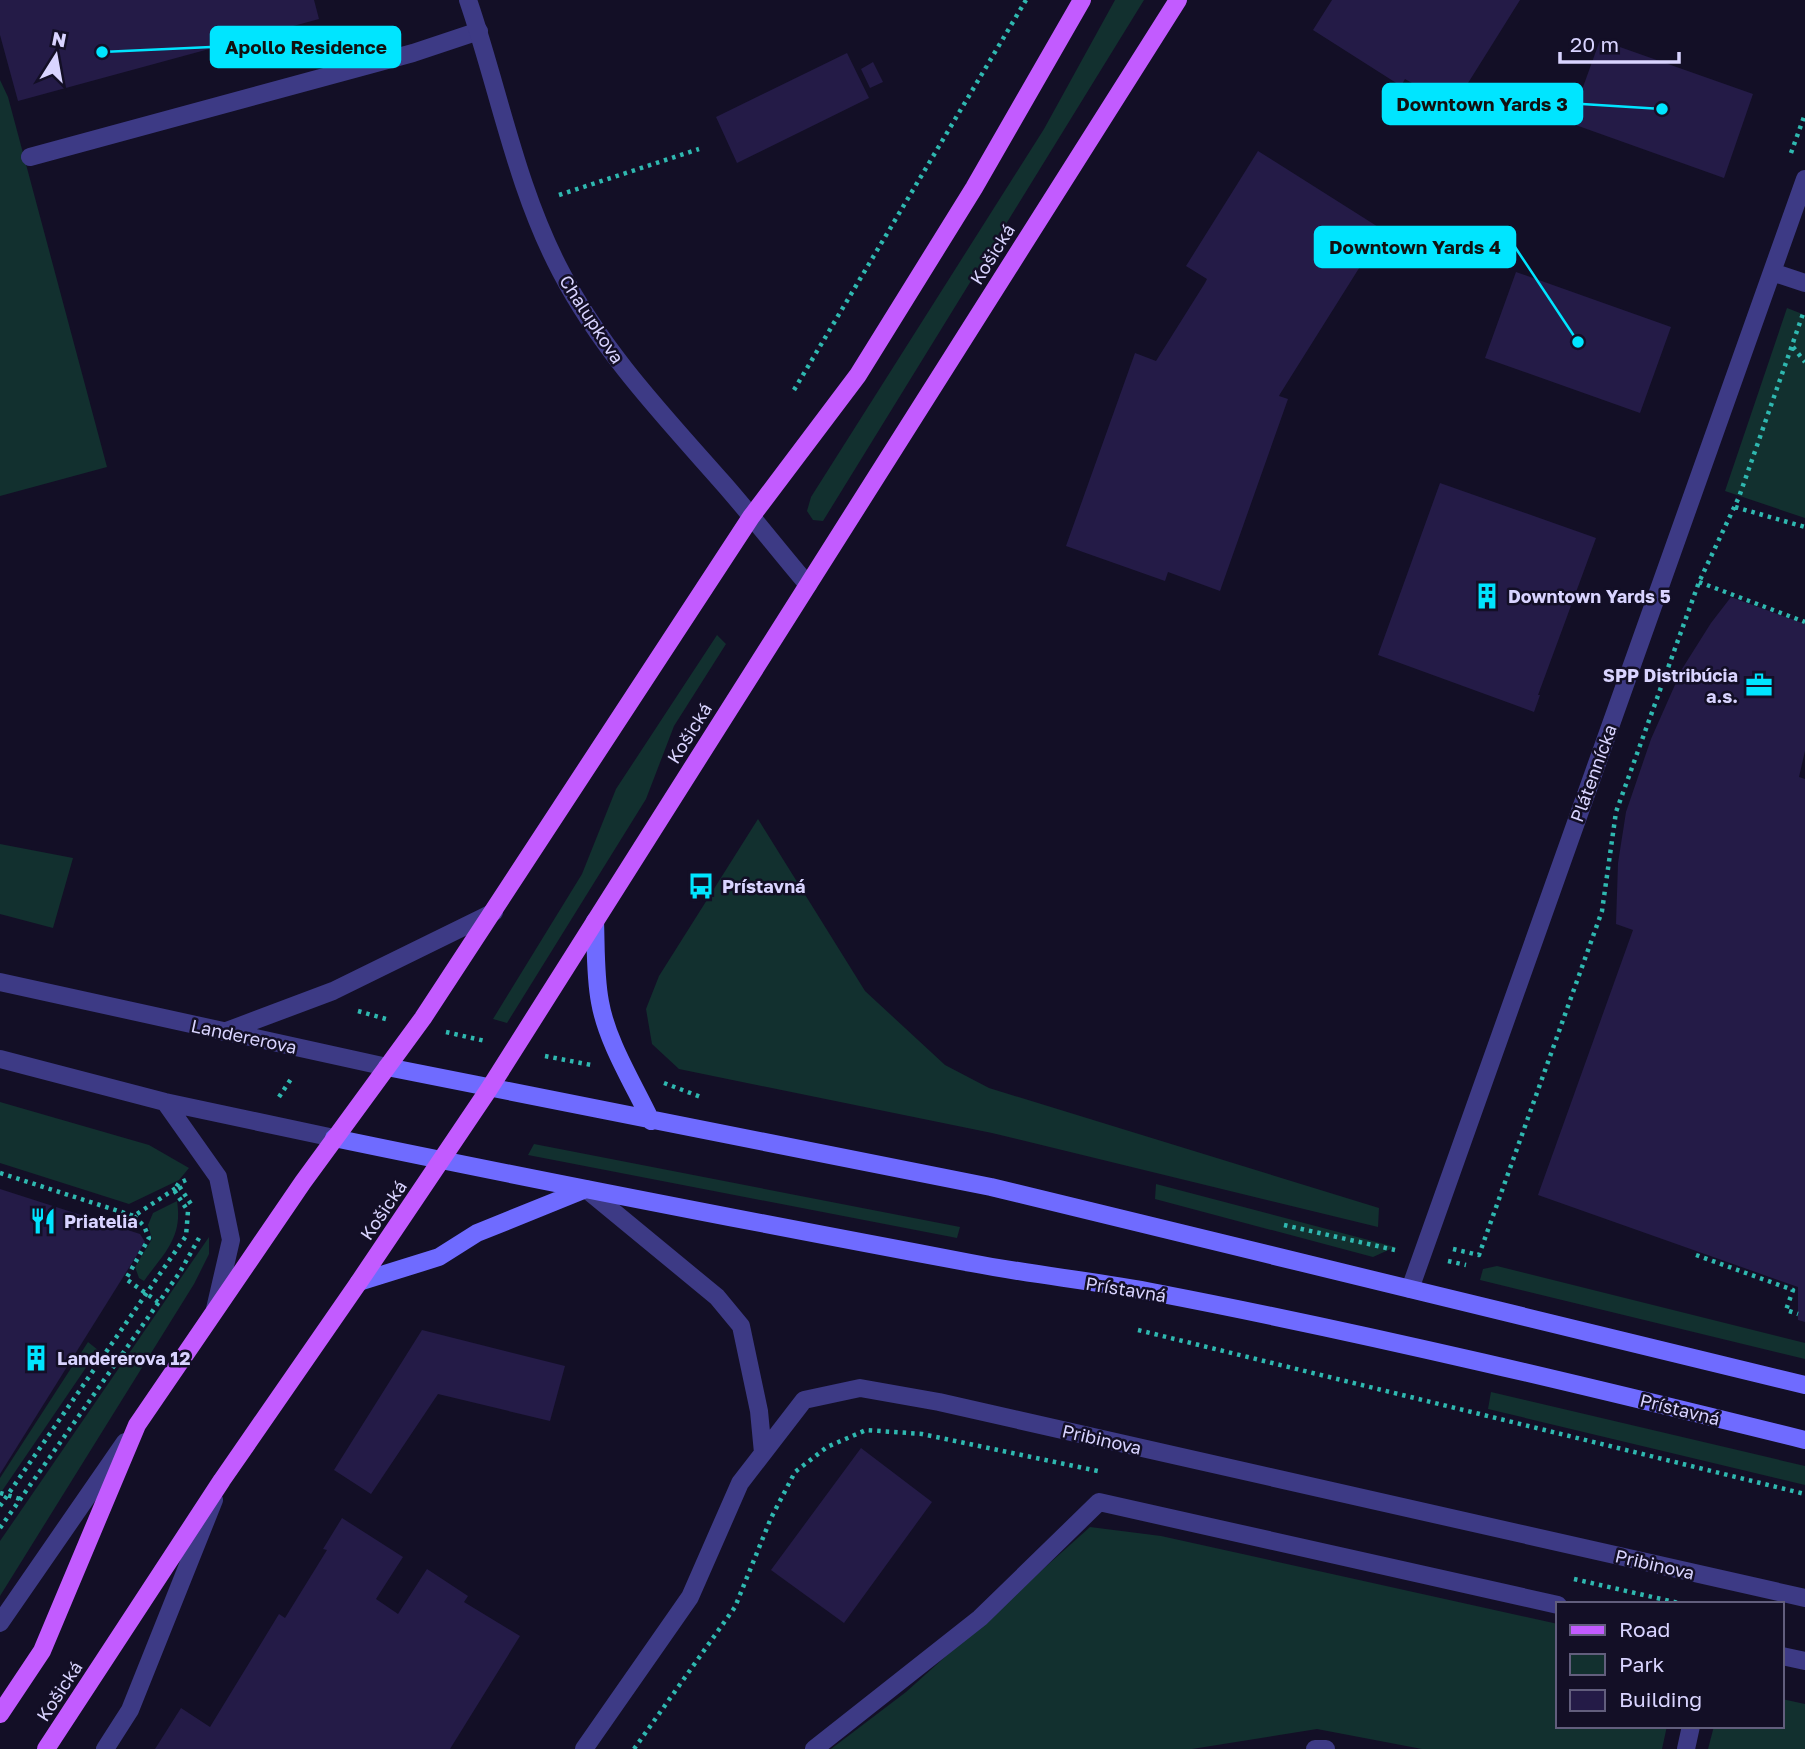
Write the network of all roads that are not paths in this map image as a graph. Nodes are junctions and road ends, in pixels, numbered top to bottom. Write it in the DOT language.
graph roads {
  1 [pos="468,0"];
  2 [pos="1082,0"];
  3 [pos="1178,0"];
  4 [pos="479,31"];
  5 [pos="30,157"];
  6 [pos="1805,179"];
  7 [pos="1772,272"];
  8 [pos="1805,283"];
  9 [pos="751,517"];
  10 [pos="808,585"];
  11 [pos="494,912"];
  12 [pos="595,921"];
  13 [pos="0,982"];
  14 [pos="224,1032"];
  15 [pos="0,1059"];
  16 [pos="387,1067"];
  17 [pos="489,1089"];
  18 [pos="165,1102"];
  19 [pos="651,1121"];
  20 [pos="334,1139"];
  21 [pos="441,1161"];
  22 [pos="586,1189"];
  23 [pos="359,1282"];
  24 [pos="1410,1289"];
  25 [pos="213,1316"];
  26 [pos="1805,1385"];
  27 [pos="137,1425"];
  28 [pos="1805,1440"];
  29 [pos="764,1453"];
  30 [pos="222,1480"];
  31 [pos="1805,1598"];
  32 [pos="1556,1605"];
  33 [pos="0,1623"];
  34 [pos="1784,1656"];
  35 [pos="1805,1661"];
  36 [pos="0,1714"];
  37 [pos="1691,1728"];
  38 [pos="46,1749"];
  39 [pos="105,1749"];
  40 [pos="584,1749"];
  41 [pos="814,1749"];
  42 [pos="1315,1749"];
  43 [pos="1326,1749"];
  44 [pos="1686,1749"];
  1 -- 4 [label="street, Chalupkova"];
  2 -- 9 [label="main road, Košická"];
  3 -- 10 [label="main road, Košická"];
  4 -- 5 [label="street"];
  4 -- 9 [label="street, Chalupkova"];
  6 -- 7 [label="street, Plátennícka"];
  7 -- 8 [label="street"];
  7 -- 24 [label="street, Plátennícka"];
  9 -- 10 [label="street, Chalupkova"];
  9 -- 11 [label="main road, Košická"];
  10 -- 12 [label="main road, Košická"];
  11 -- 14 [label="street"];
  11 -- 16 [label="main road, Košická"];
  12 -- 17 [label="main road, Košická"];
  12 -- 19 [label="main road"];
  13 -- 14 [label="street, Landererova"];
  14 -- 16 [label="street, Landererova"];
  15 -- 18 [label="street"];
  16 -- 17 [label="main road, Landererova"];
  16 -- 20 [label="main road, Košická"];
  17 -- 19 [label="main road"];
  17 -- 21 [label="main road, Košická"];
  18 -- 20 [label="street"];
  18 -- 25 [label="street"];
  19 -- 24 [label="main road"];
  20 -- 21 [label="main road"];
  20 -- 25 [label="main road, Košická"];
  21 -- 22 [label="main road, Prístavná"];
  21 -- 23 [label="main road, Košická"];
  22 -- 23 [label="main road"];
  22 -- 28 [label="main road, Prístavná"];
  22 -- 29 [label="street"];
  23 -- 30 [label="main road, Košická"];
  24 -- 26 [label="main road"];
  25 -- 27 [label="main road, Košická"];
  27 -- 33 [label="street, Košická"];
  27 -- 36 [label="main road, Košická"];
  29 -- 31 [label="street, Pribinova"];
  29 -- 40 [label="street, Pribinova"];
  30 -- 38 [label="main road, Košická"];
  30 -- 39 [label="street, Košická"];
  32 -- 41 [label="street"];
  34 -- 35 [label="street"];
  37 -- 44 [label="street"];
  42 -- 43 [label="street"];
}
